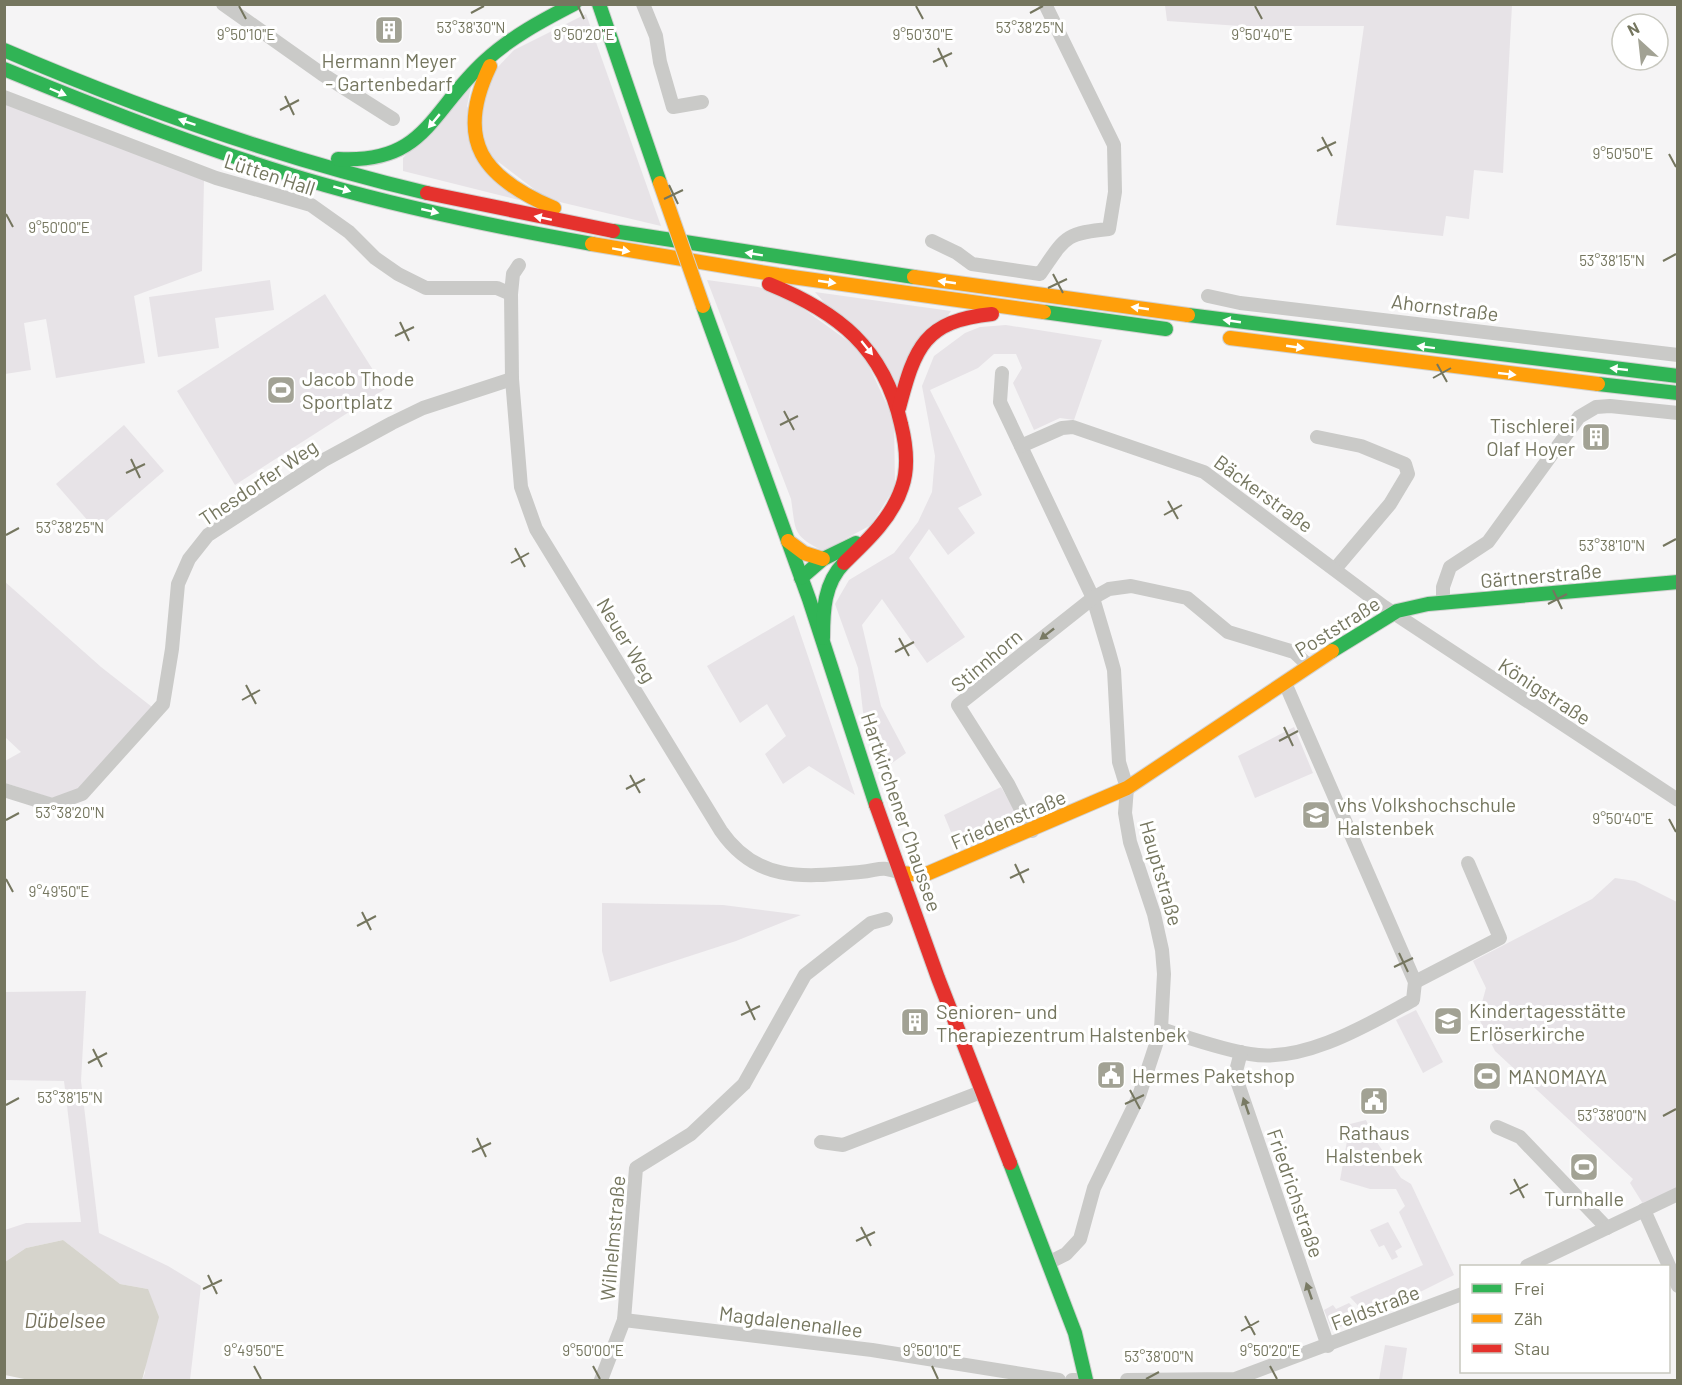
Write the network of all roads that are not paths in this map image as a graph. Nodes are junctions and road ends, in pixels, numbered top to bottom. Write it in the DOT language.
graph roads {
  1 [pos="223,4"];
  2 [pos="574,4"];
  3 [pos="599,4"];
  4 [pos="644,4"];
  5 [pos="1045,4"];
  6 [pos="561,8"];
  7 [pos="503,47"];
  8 [pos="4,50"];
  9 [pos="4,69"];
  10 [pos="4,97"];
  11 [pos="702,102"];
  12 [pos="393,119"];
  13 [pos="242,141"];
  14 [pos="642,236"];
  15 [pos="932,242"];
  16 [pos="519,265"];
  17 [pos="728,268"];
  18 [pos="511,294"];
  19 [pos="1208,296"];
  20 [pos="1050,313"];
  21 [pos="1185,332"];
  22 [pos="1219,336"];
  23 [pos="1677,355"];
  24 [pos="1002,373"];
  25 [pos="1677,375"];
  26 [pos="512,379"];
  27 [pos="1677,393"];
  28 [pos="899,408"];
  29 [pos="1677,413"];
  30 [pos="1317,437"];
  31 [pos="1021,446"];
  32 [pos="869,536"];
  33 [pos="788,540"];
  34 [pos="823,559"];
  35 [pos="1335,569"];
  36 [pos="836,572"];
  37 [pos="801,578"];
  38 [pos="1677,582"];
  39 [pos="1093,598"];
  40 [pos="1443,603"];
  41 [pos="1394,613"];
  42 [pos="823,638"];
  43 [pos="1309,666"];
  44 [pos="1285,683"];
  45 [pos="1127,788"];
  46 [pos="4,790"];
  47 [pos="1677,800"];
  48 [pos="1032,831"];
  49 [pos="1468,863"];
  50 [pos="901,873"];
  51 [pos="886,919"];
  52 [pos="1415,982"];
  53 [pos="1161,1029"];
  54 [pos="1241,1052"];
  55 [pos="981,1092"];
  56 [pos="1497,1127"];
  57 [pos="821,1142"];
  58 [pos="1677,1194"];
  59 [pos="1644,1210"];
  60 [pos="1607,1228"];
  61 [pos="1050,1262"];
  62 [pos="1529,1265"];
  63 [pos="1668,1265"];
  64 [pos="1670,1270"];
  65 [pos="1677,1286"];
  66 [pos="1460,1294"];
  67 [pos="624,1320"];
  68 [pos="1328,1346"];
  69 [pos="601,1380"];
  70 [pos="1059,1380"];
  71 [pos="1072,1380"];
  72 [pos="1084,1380"];
  73 [pos="1126,1380"];
  1 -- 12 [label="street"];
  2 -- 6 [label="main road"];
  3 -- 33 [label="main road, Hartkirchener Chaussee, bridge"];
  4 -- 11 [label="street"];
  5 -- 15 [label="street"];
  6 -- 7 [label="main road"];
  7 -- 13 [label="main road, one-way"];
  7 -- 14 [label="main road"];
  13 -- 8 [label="main road, one-way"];
  9 -- 17 [label="main road, one-way"];
  10 -- 18 [label="street, Lütten Hall"];
  14 -- 13 [label="main road, one-way"];
  25 -- 14 [label="main road, one-way"];
  16 -- 18 [label="street, Neuer Weg"];
  17 -- 20 [label="main road, one-way"];
  17 -- 28 [label="main road, one-way"];
  18 -- 26 [label="street, Neuer Weg"];
  19 -- 23 [label="street, Ahornstraße"];
  20 -- 21 [label="main road"];
  20 -- 28 [label="main road"];
  22 -- 27 [label="main road, one-way"];
  24 -- 31 [label="street, Hauptstraße"];
  26 -- 46 [label="street, Thesdorfer Weg"];
  26 -- 50 [label="street, Neuer Weg"];
  28 -- 32 [label="main road"];
  29 -- 40 [label="street"];
  30 -- 35 [label="street"];
  31 -- 35 [label="street, Bäckerstraße"];
  31 -- 39 [label="street, Hauptstraße"];
  32 -- 34 [label="main road"];
  32 -- 36 [label="main road"];
  33 -- 34 [label="main road"];
  33 -- 37 [label="main road, Hartkirchener Chaussee"];
  34 -- 37 [label="main road"];
  35 -- 41 [label="street, Bäckerstraße"];
  36 -- 37 [label="main road"];
  36 -- 42 [label="main road"];
  37 -- 42 [label="main road, Hartkirchener Chaussee"];
  38 -- 40 [label="main road, Gärtnerstraße"];
  39 -- 43 [label="street"];
  39 -- 45 [label="street, Hauptstraße"];
  39 -- 48 [label="street, Stinnhorn, one-way"];
  40 -- 41 [label="main road, Poststraße"];
  41 -- 43 [label="main road, Poststraße"];
  41 -- 47 [label="street, Königstraße"];
  42 -- 50 [label="main road, Hartkirchener Chaussee"];
  43 -- 44 [label="main road, Poststraße"];
  44 -- 45 [label="main road, Poststraße"];
  44 -- 52 [label="street"];
  45 -- 48 [label="main road, Friedenstraße"];
  45 -- 53 [label="street, Hauptstraße"];
  48 -- 50 [label="main road, Friedenstraße"];
  49 -- 52 [label="street"];
  50 -- 55 [label="main road, Hartkirchener Chaussee"];
  51 -- 67 [label="street, Wilhelmstraße"];
  52 -- 54 [label="street"];
  53 -- 54 [label="street"];
  53 -- 61 [label="street, Hauptstraße"];
  68 -- 54 [label="street, Friedrichstraße, one-way"];
  55 -- 57 [label="street"];
  55 -- 61 [label="main road, Hartkirchener Chaussee"];
  56 -- 60 [label="street"];
  58 -- 59 [label="street"];
  59 -- 60 [label="street"];
  59 -- 63 [label="street"];
  60 -- 62 [label="street"];
  61 -- 72 [label="main road, Hartkirchener Chaussee"];
  64 -- 65 [label="street"];
  66 -- 68 [label="street, Feldstraße"];
  67 -- 69 [label="street, Wilhelmstraße"];
  67 -- 70 [label="street, Magdalenenallee"];
  68 -- 73 [label="street, Feldstraße"];
  71 -- 72 [label="street"];
}
